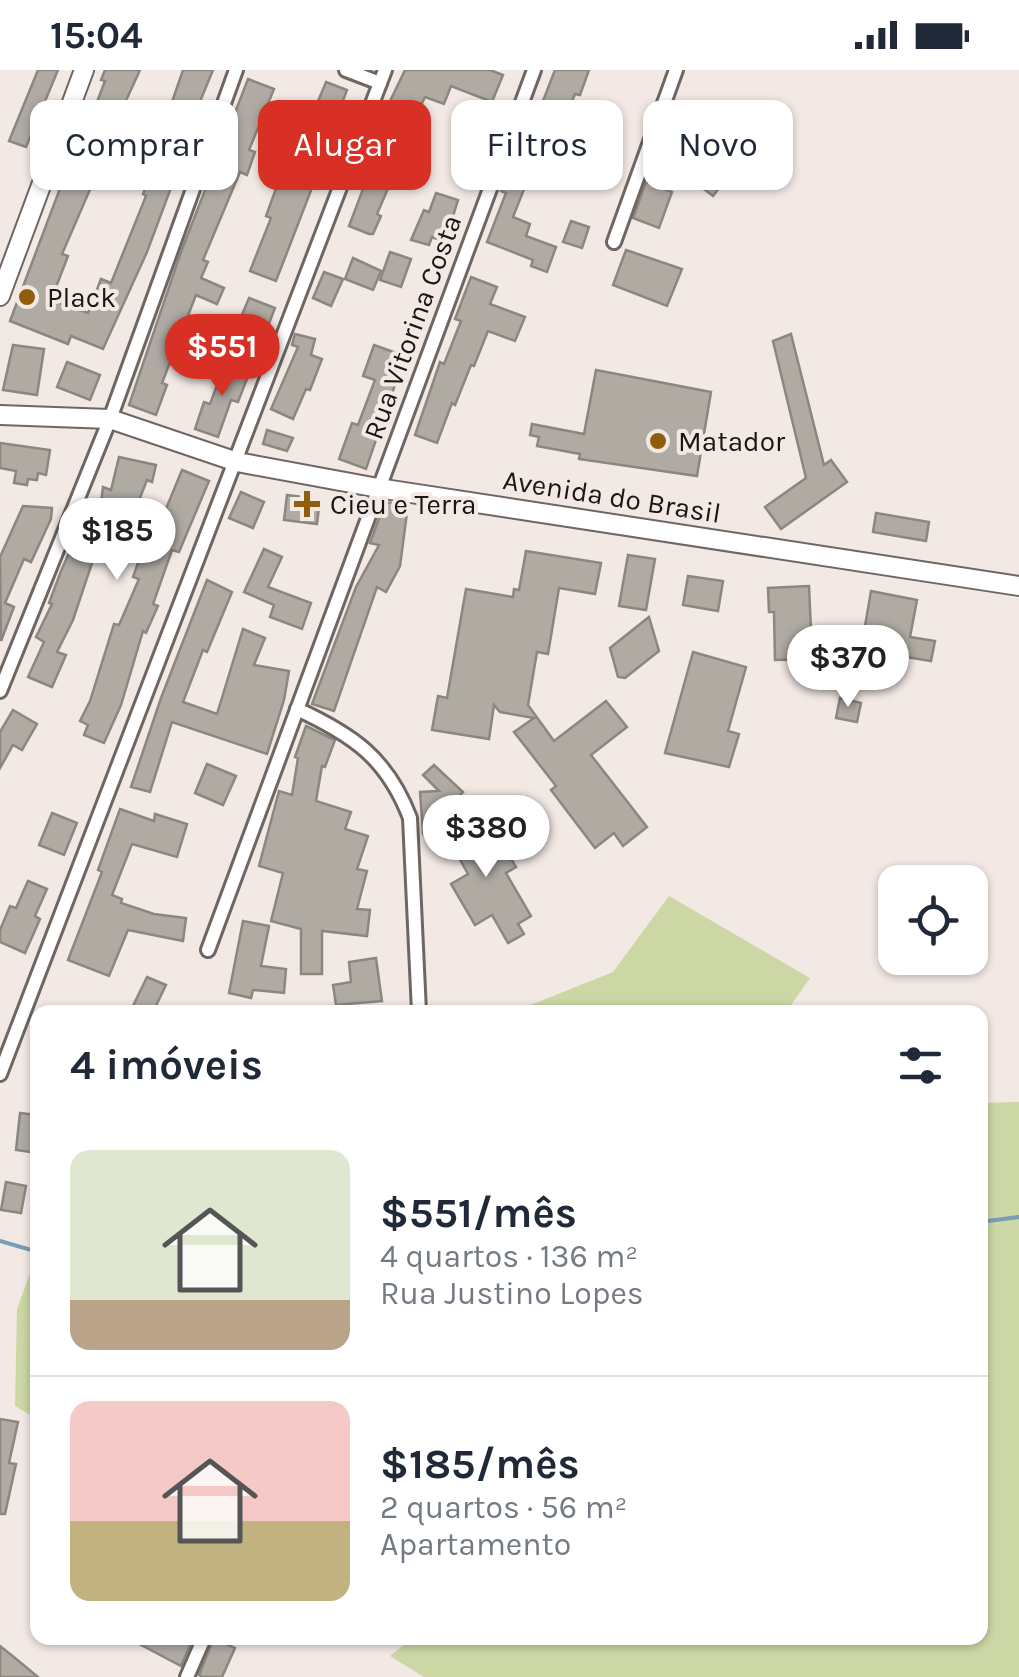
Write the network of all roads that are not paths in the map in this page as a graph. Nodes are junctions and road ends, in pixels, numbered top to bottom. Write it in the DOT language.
graph roads {
  1 [pos="84,70"];
  2 [pos="236,70"];
  3 [pos="346,70"];
  4 [pos="534,70"];
  5 [pos="676,70"];
  6 [pos="382,76"];
  7 [pos="614,242"];
  8 [pos="0,296"];
  9 [pos="0,415"];
  10 [pos="110,419"];
  11 [pos="237,462"];
  12 [pos="378,488"];
  13 [pos="1019,586"];
  14 [pos="0,691"];
  15 [pos="297,709"];
  16 [pos="208,950"];
  17 [pos="419,1005"];
  18 [pos="0,1074"];
  19 [pos="201,1645"];
  20 [pos="187,1677"];
  1 -- 8 [label="street"];
  2 -- 10 [label="street"];
  3 -- 6 [label="street"];
  4 -- 12 [label="street, Rua Vitorina Costa"];
  5 -- 7 [label="street"];
  6 -- 11 [label="street"];
  9 -- 10 [label="street, Avenida do Brasil"];
  10 -- 11 [label="street, Avenida do Brasil"];
  10 -- 14 [label="street"];
  11 -- 12 [label="street, Avenida do Brasil"];
  11 -- 18 [label="street"];
  12 -- 13 [label="street, Avenida do Brasil"];
  12 -- 15 [label="street, Rua Vitorina Costa"];
  15 -- 16 [label="street, Rua Vitorina Costa"];
  15 -- 17 [label="street"];
  19 -- 20 [label="street"];
}
